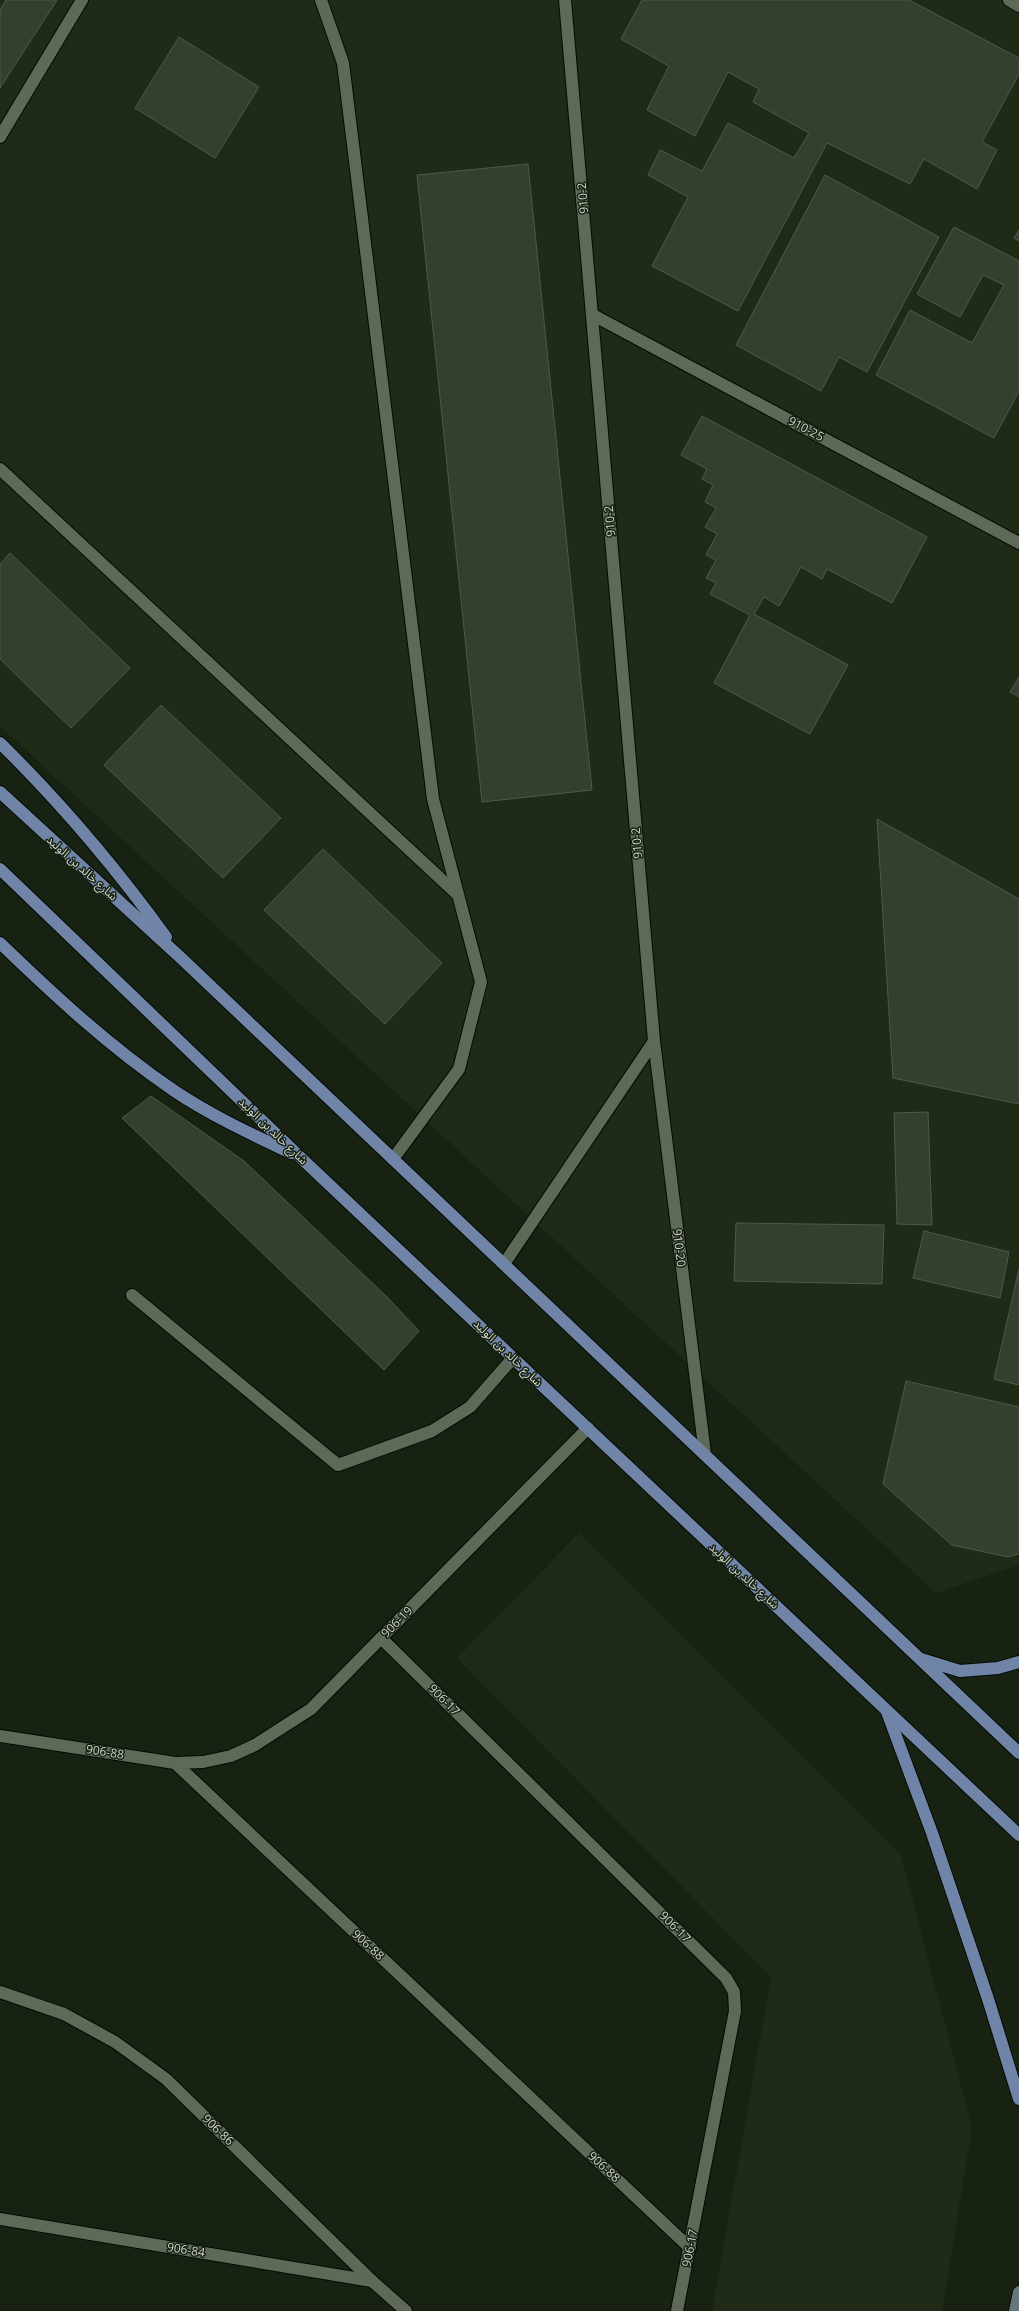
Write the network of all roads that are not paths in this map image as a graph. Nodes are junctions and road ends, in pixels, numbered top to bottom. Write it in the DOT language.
graph roads {
  1 [pos="82,0"];
  2 [pos="321,0"];
  3 [pos="565,0"];
  4 [pos="1009,0"];
  5 [pos="1019,6"];
  6 [pos="0,137"];
  7 [pos="594,315"];
  8 [pos="0,469"];
  9 [pos="1019,543"];
  10 [pos="0,743"];
  11 [pos="0,792"];
  12 [pos="0,869"];
  13 [pos="457,893"];
  14 [pos="0,943"];
  15 [pos="181,958"];
  16 [pos="654,1041"];
  17 [pos="301,1158"];
  18 [pos="393,1159"];
  19 [pos="504,1264"];
  20 [pos="132,1295"];
  21 [pos="513,1358"];
  22 [pos="588,1428"];
  23 [pos="704,1454"];
  24 [pos="381,1638"];
  25 [pos="919,1658"];
  26 [pos="1019,1662"];
  27 [pos="886,1709"];
  28 [pos="0,1736"];
  29 [pos="1019,1753"];
  30 [pos="175,1763"];
  31 [pos="1019,1835"];
  32 [pos="0,1992"];
  33 [pos="1019,2099"];
  34 [pos="0,2219"];
  35 [pos="690,2248"];
  36 [pos="372,2281"];
  37 [pos="1019,2292"];
  38 [pos="406,2311"];
  39 [pos="677,2311"];
  40 [pos="1016,2311"];
  1 -- 6 [label="street"];
  2 -- 13 [label="street"];
  3 -- 7 [label="street, 910-2"];
  4 -- 5 [label="street"];
  7 -- 9 [label="street, 910-25"];
  7 -- 16 [label="street, 910-2"];
  8 -- 13 [label="street"];
  10 -- 15 [label="main road"];
  11 -- 15 [label="main road, شارع خالد بن الوليد"];
  12 -- 17 [label="main road, شارع خالد بن الوليد"];
  13 -- 18 [label="street"];
  14 -- 17 [label="main road"];
  15 -- 18 [label="main road, شارع خالد بن الوليد"];
  16 -- 19 [label="street"];
  16 -- 23 [label="street, 910-20"];
  17 -- 21 [label="main road, شارع خالد بن الوليد"];
  18 -- 19 [label="main road, شارع خالد بن الوليد"];
  19 -- 23 [label="main road, شارع خالد بن الوليد"];
  20 -- 21 [label="street"];
  21 -- 22 [label="main road, شارع خالد بن الوليد"];
  22 -- 24 [label="street, 906-19"];
  22 -- 27 [label="main road, شارع خالد بن الوليد"];
  23 -- 25 [label="main road, شارع خالد بن الوليد"];
  24 -- 30 [label="street, 906-19"];
  24 -- 35 [label="street, 906-17"];
  25 -- 26 [label="main road"];
  25 -- 29 [label="main road, شارع خالد بن الوليد"];
  27 -- 31 [label="main road, شارع خالد بن الوليد"];
  27 -- 33 [label="main road"];
  28 -- 30 [label="street, 906-88"];
  30 -- 35 [label="street, 906-88"];
  32 -- 36 [label="street, 906-86"];
  34 -- 36 [label="street, 906-84"];
  35 -- 39 [label="street, 906-17"];
  36 -- 38 [label="street, 906-86"];
  37 -- 40 [label="street"];
}
